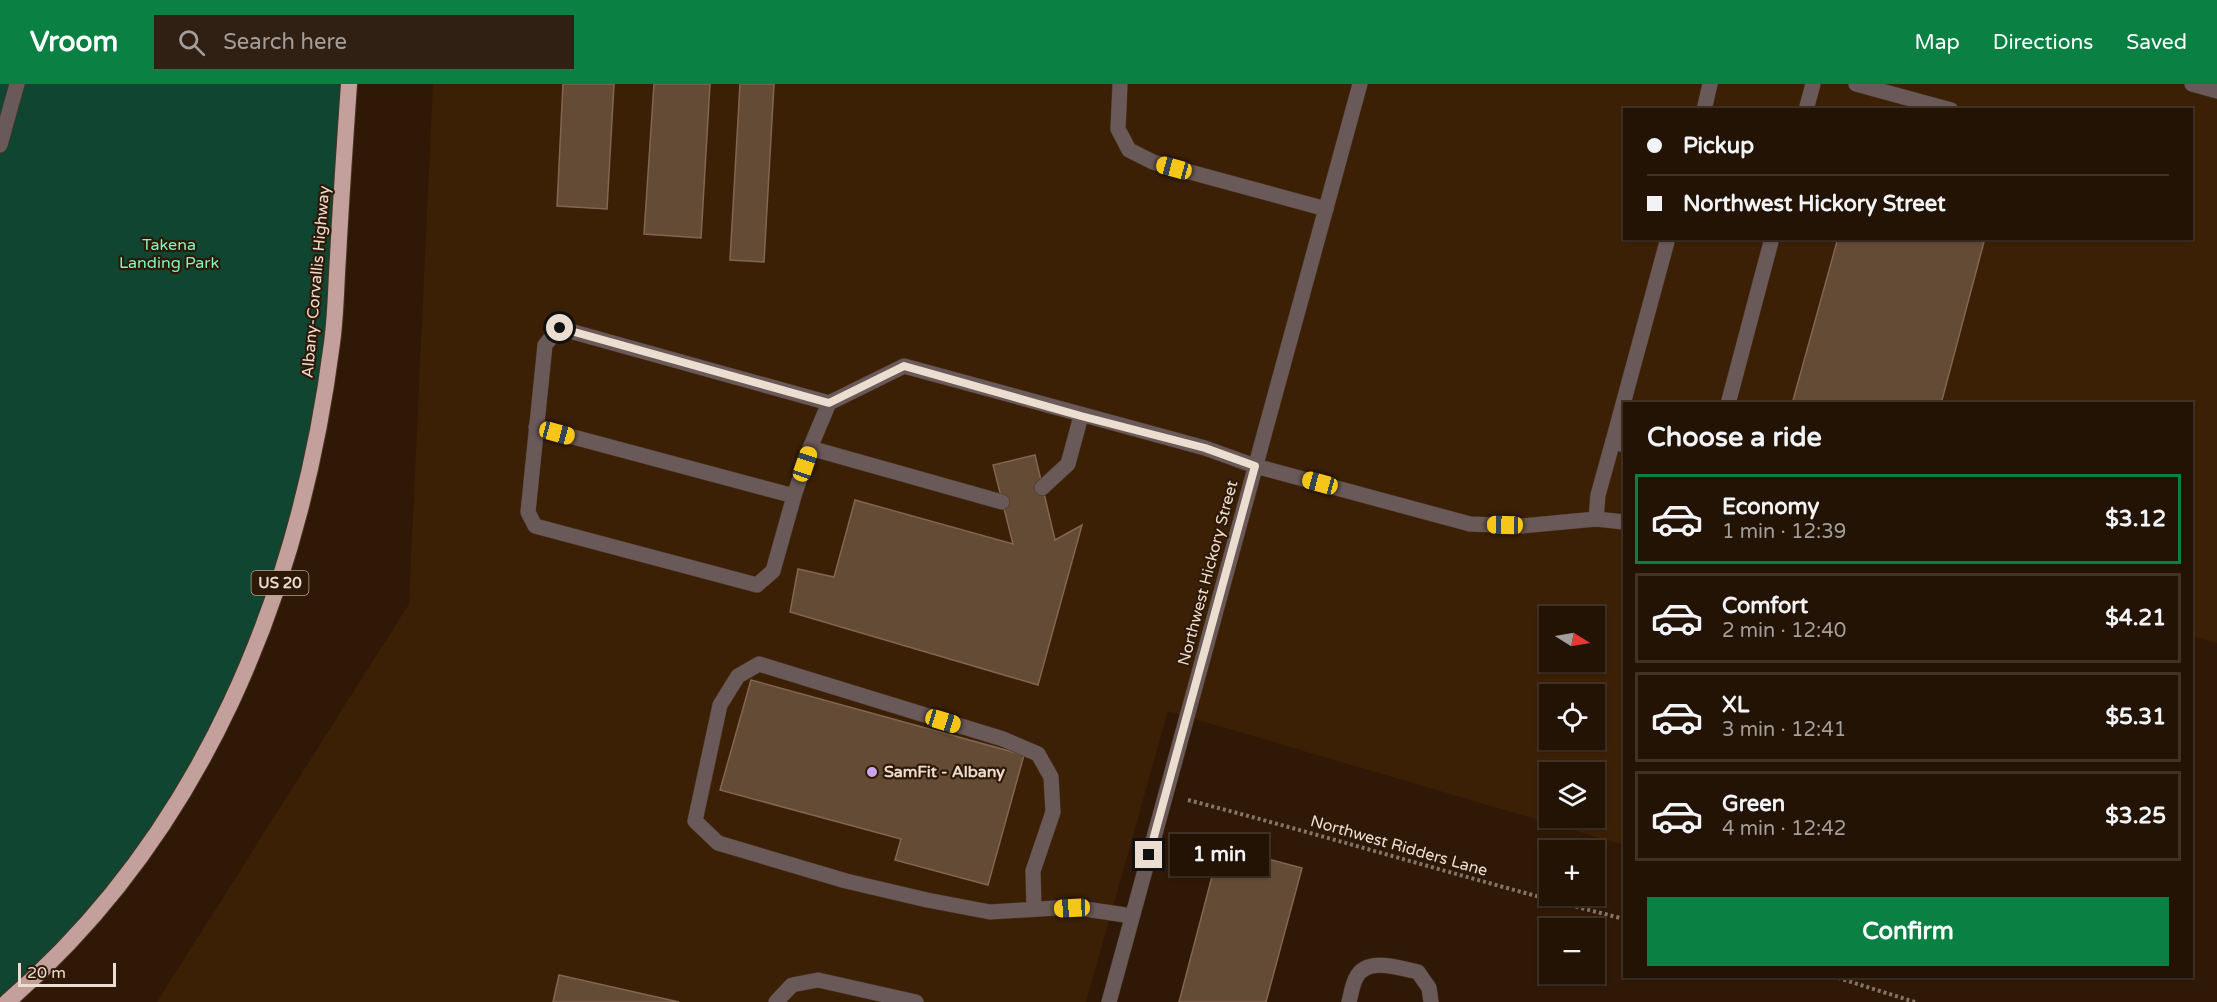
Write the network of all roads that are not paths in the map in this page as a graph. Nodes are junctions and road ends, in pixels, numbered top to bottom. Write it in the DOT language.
graph roads {
  1 [pos="17,84"];
  2 [pos="349,84"];
  3 [pos="1120,84"];
  4 [pos="1360,84"];
  5 [pos="1710,84"];
  6 [pos="1813,84"];
  7 [pos="1856,84"];
  8 [pos="2192,84"];
  9 [pos="2217,91"];
  10 [pos="1704,108"];
  11 [pos="1807,108"];
  12 [pos="1945,108"];
  13 [pos="0,145"];
  14 [pos="1326,209"];
  15 [pos="1668,240"];
  16 [pos="1771,240"];
  17 [pos="1629,402"];
  18 [pos="1729,402"];
  19 [pos="829,403"];
  20 [pos="1081,416"];
  21 [pos="1623,426"];
  22 [pos="536,427"];
  23 [pos="1619,443"];
  24 [pos="810,448"];
  25 [pos="1255,466"];
  26 [pos="1042,488"];
  27 [pos="794,495"];
  28 [pos="1002,502"];
  29 [pos="1596,519"];
  30 [pos="1623,522"];
  31 [pos="1034,909"];
  32 [pos="1132,916"];
  33 [pos="7,1002"];
  34 [pos="776,1002"];
  35 [pos="916,1002"];
  36 [pos="1109,1002"];
  37 [pos="1349,1002"];
  38 [pos="1431,1002"];
  1 -- 13 [label="street"];
  2 -- 33 [label="highway, Albany-Corvallis Highway / US 20"];
  3 -- 14 [label="street"];
  4 -- 14 [label="street, Northwest Hickory Street"];
  5 -- 10 [label="street"];
  6 -- 11 [label="street"];
  7 -- 12 [label="street"];
  8 -- 9 [label="street"];
  14 -- 25 [label="street, Northwest Hickory Street"];
  15 -- 17 [label="street"];
  16 -- 18 [label="street"];
  19 -- 20 [label="street"];
  19 -- 22 [label="street"];
  19 -- 24 [label="street"];
  20 -- 25 [label="street"];
  20 -- 26 [label="street"];
  21 -- 23 [label="street"];
  22 -- 27 [label="street"];
  22 -- 27 [label="street"];
  23 -- 29 [label="street"];
  24 -- 27 [label="street"];
  24 -- 28 [label="street"];
  25 -- 29 [label="street"];
  25 -- 32 [label="street, Northwest Hickory Street"];
  29 -- 30 [label="street"];
  31 -- 31 [label="street"];
  31 -- 32 [label="street"];
  32 -- 36 [label="street, Northwest Hickory Street"];
  34 -- 35 [label="street"];
  37 -- 38 [label="street"];
}
